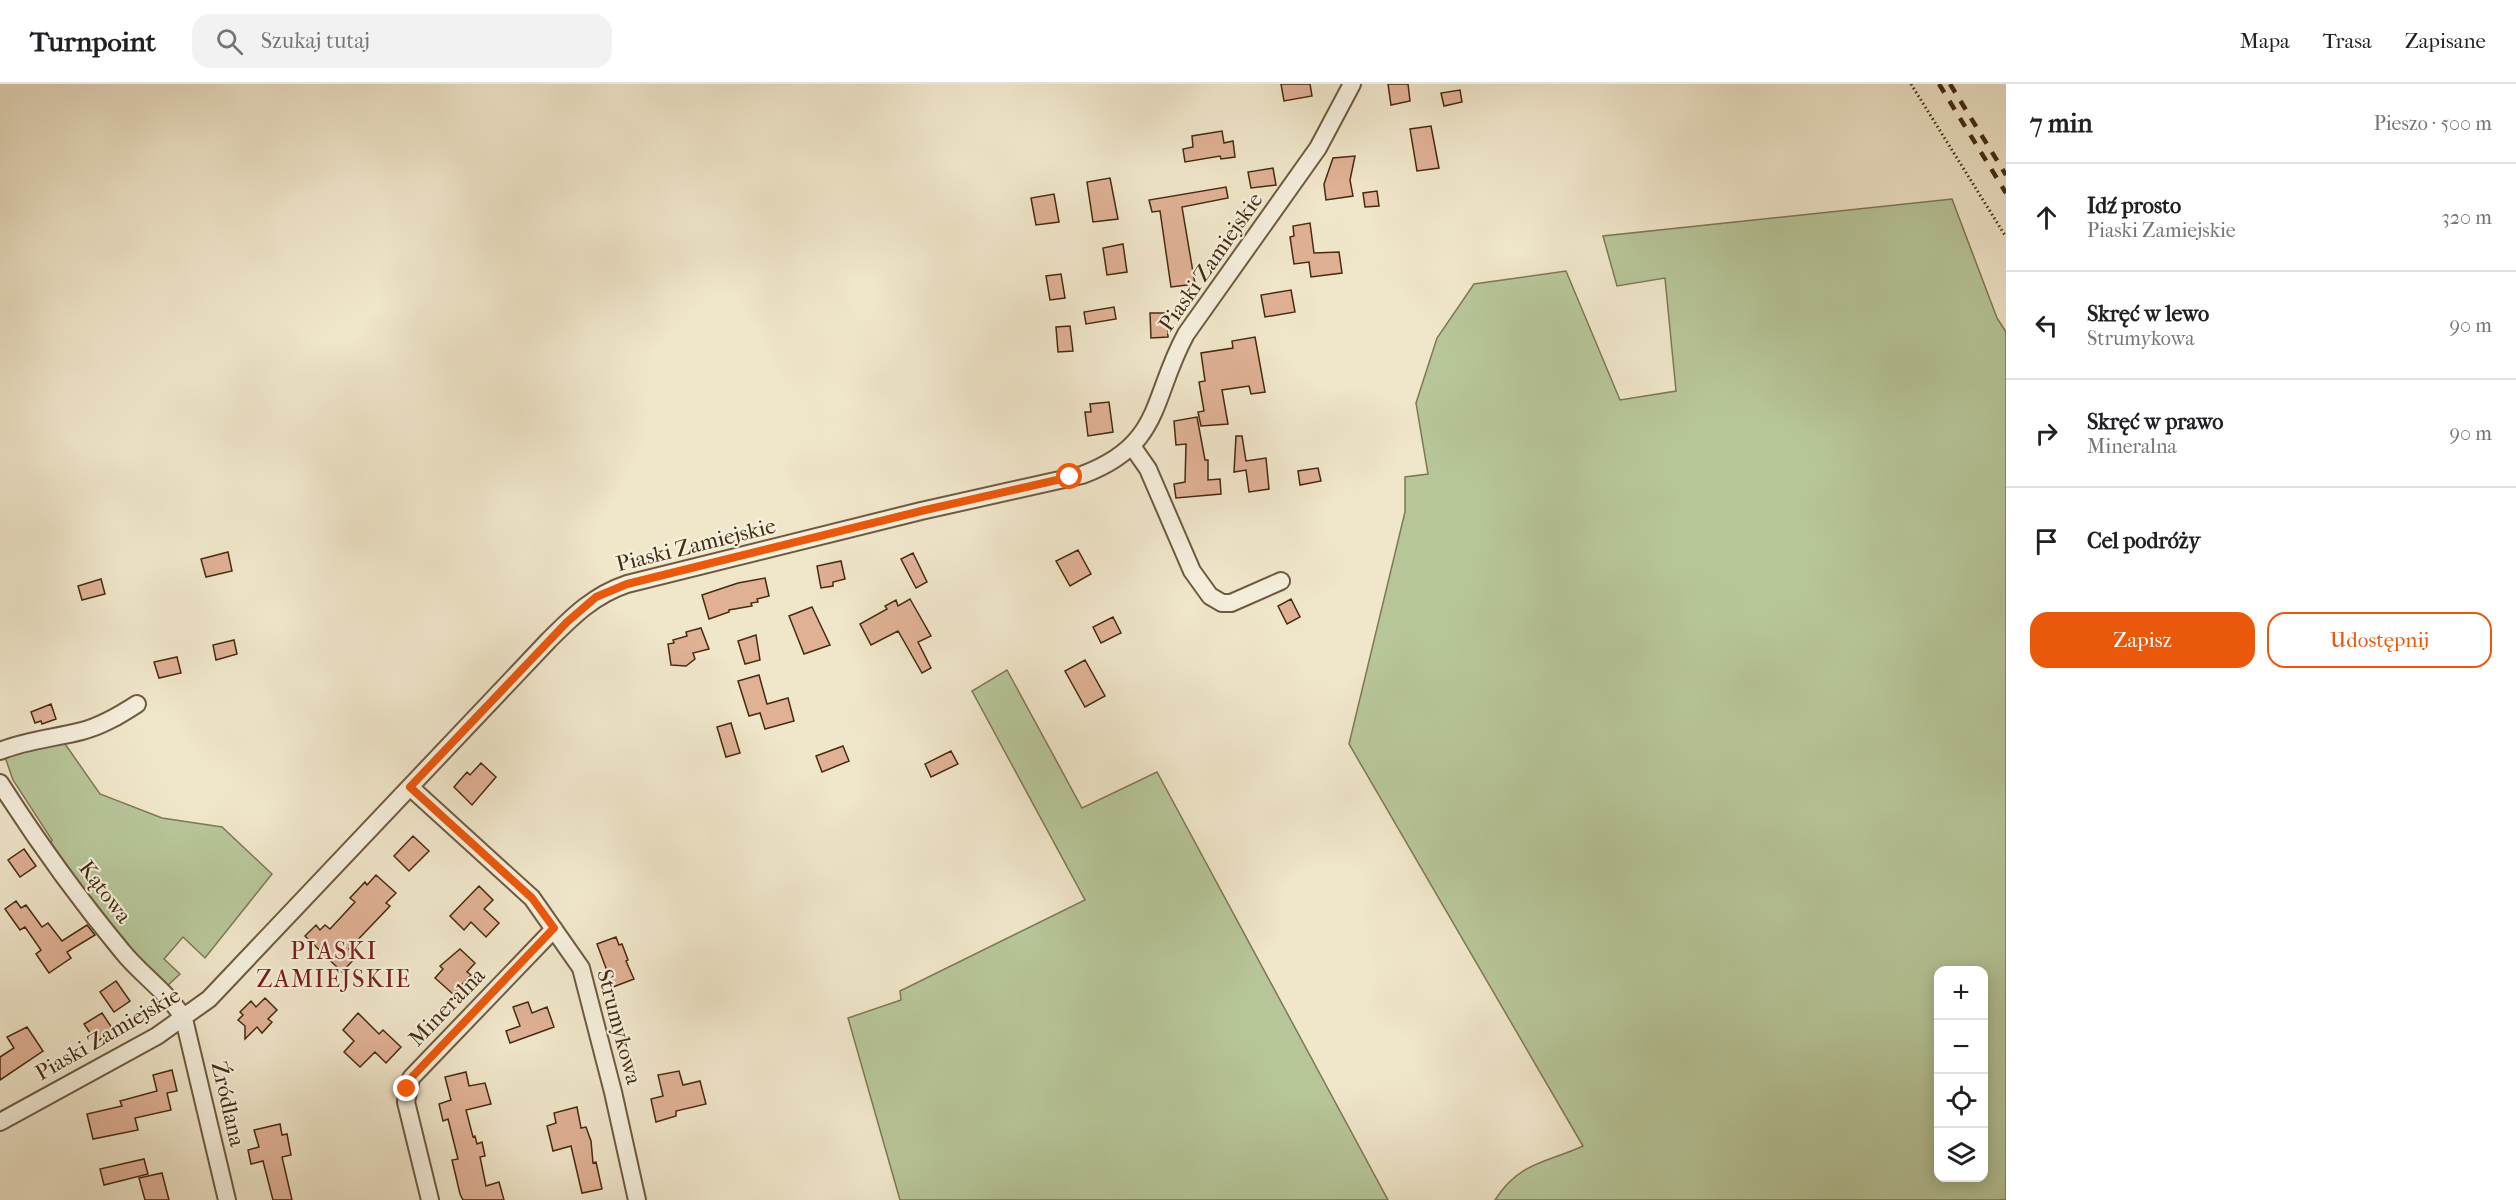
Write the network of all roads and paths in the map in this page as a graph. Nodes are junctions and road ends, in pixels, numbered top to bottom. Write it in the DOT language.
graph roads {
  1 [pos="1352,84"];
  2 [pos="1911,84"];
  3 [pos="2006,237"];
  4 [pos="1132,446"];
  5 [pos="1281,581"];
  6 [pos="137,704"];
  7 [pos="0,751"];
  8 [pos="0,783"];
  9 [pos="410,787"];
  10 [pos="554,928"];
  11 [pos="184,1018"];
  12 [pos="0,1122"];
  13 [pos="227,1200"];
  14 [pos="430,1200"];
  15 [pos="637,1200"];
  1 -- 4 [label="street, Piaski Zamiejskie"];
  2 -- 3 [label="path"];
  4 -- 5 [label="street"];
  4 -- 9 [label="street, Piaski Zamiejskie"];
  6 -- 7 [label="street"];
  8 -- 11 [label="street, Kątowa"];
  9 -- 10 [label="street, Strumykowa"];
  9 -- 11 [label="street, Piaski Zamiejskie"];
  10 -- 14 [label="street, Mineralna"];
  10 -- 15 [label="street, Strumykowa"];
  11 -- 12 [label="street, Piaski Zamiejskie"];
  11 -- 13 [label="street, Źródlana"];
}
